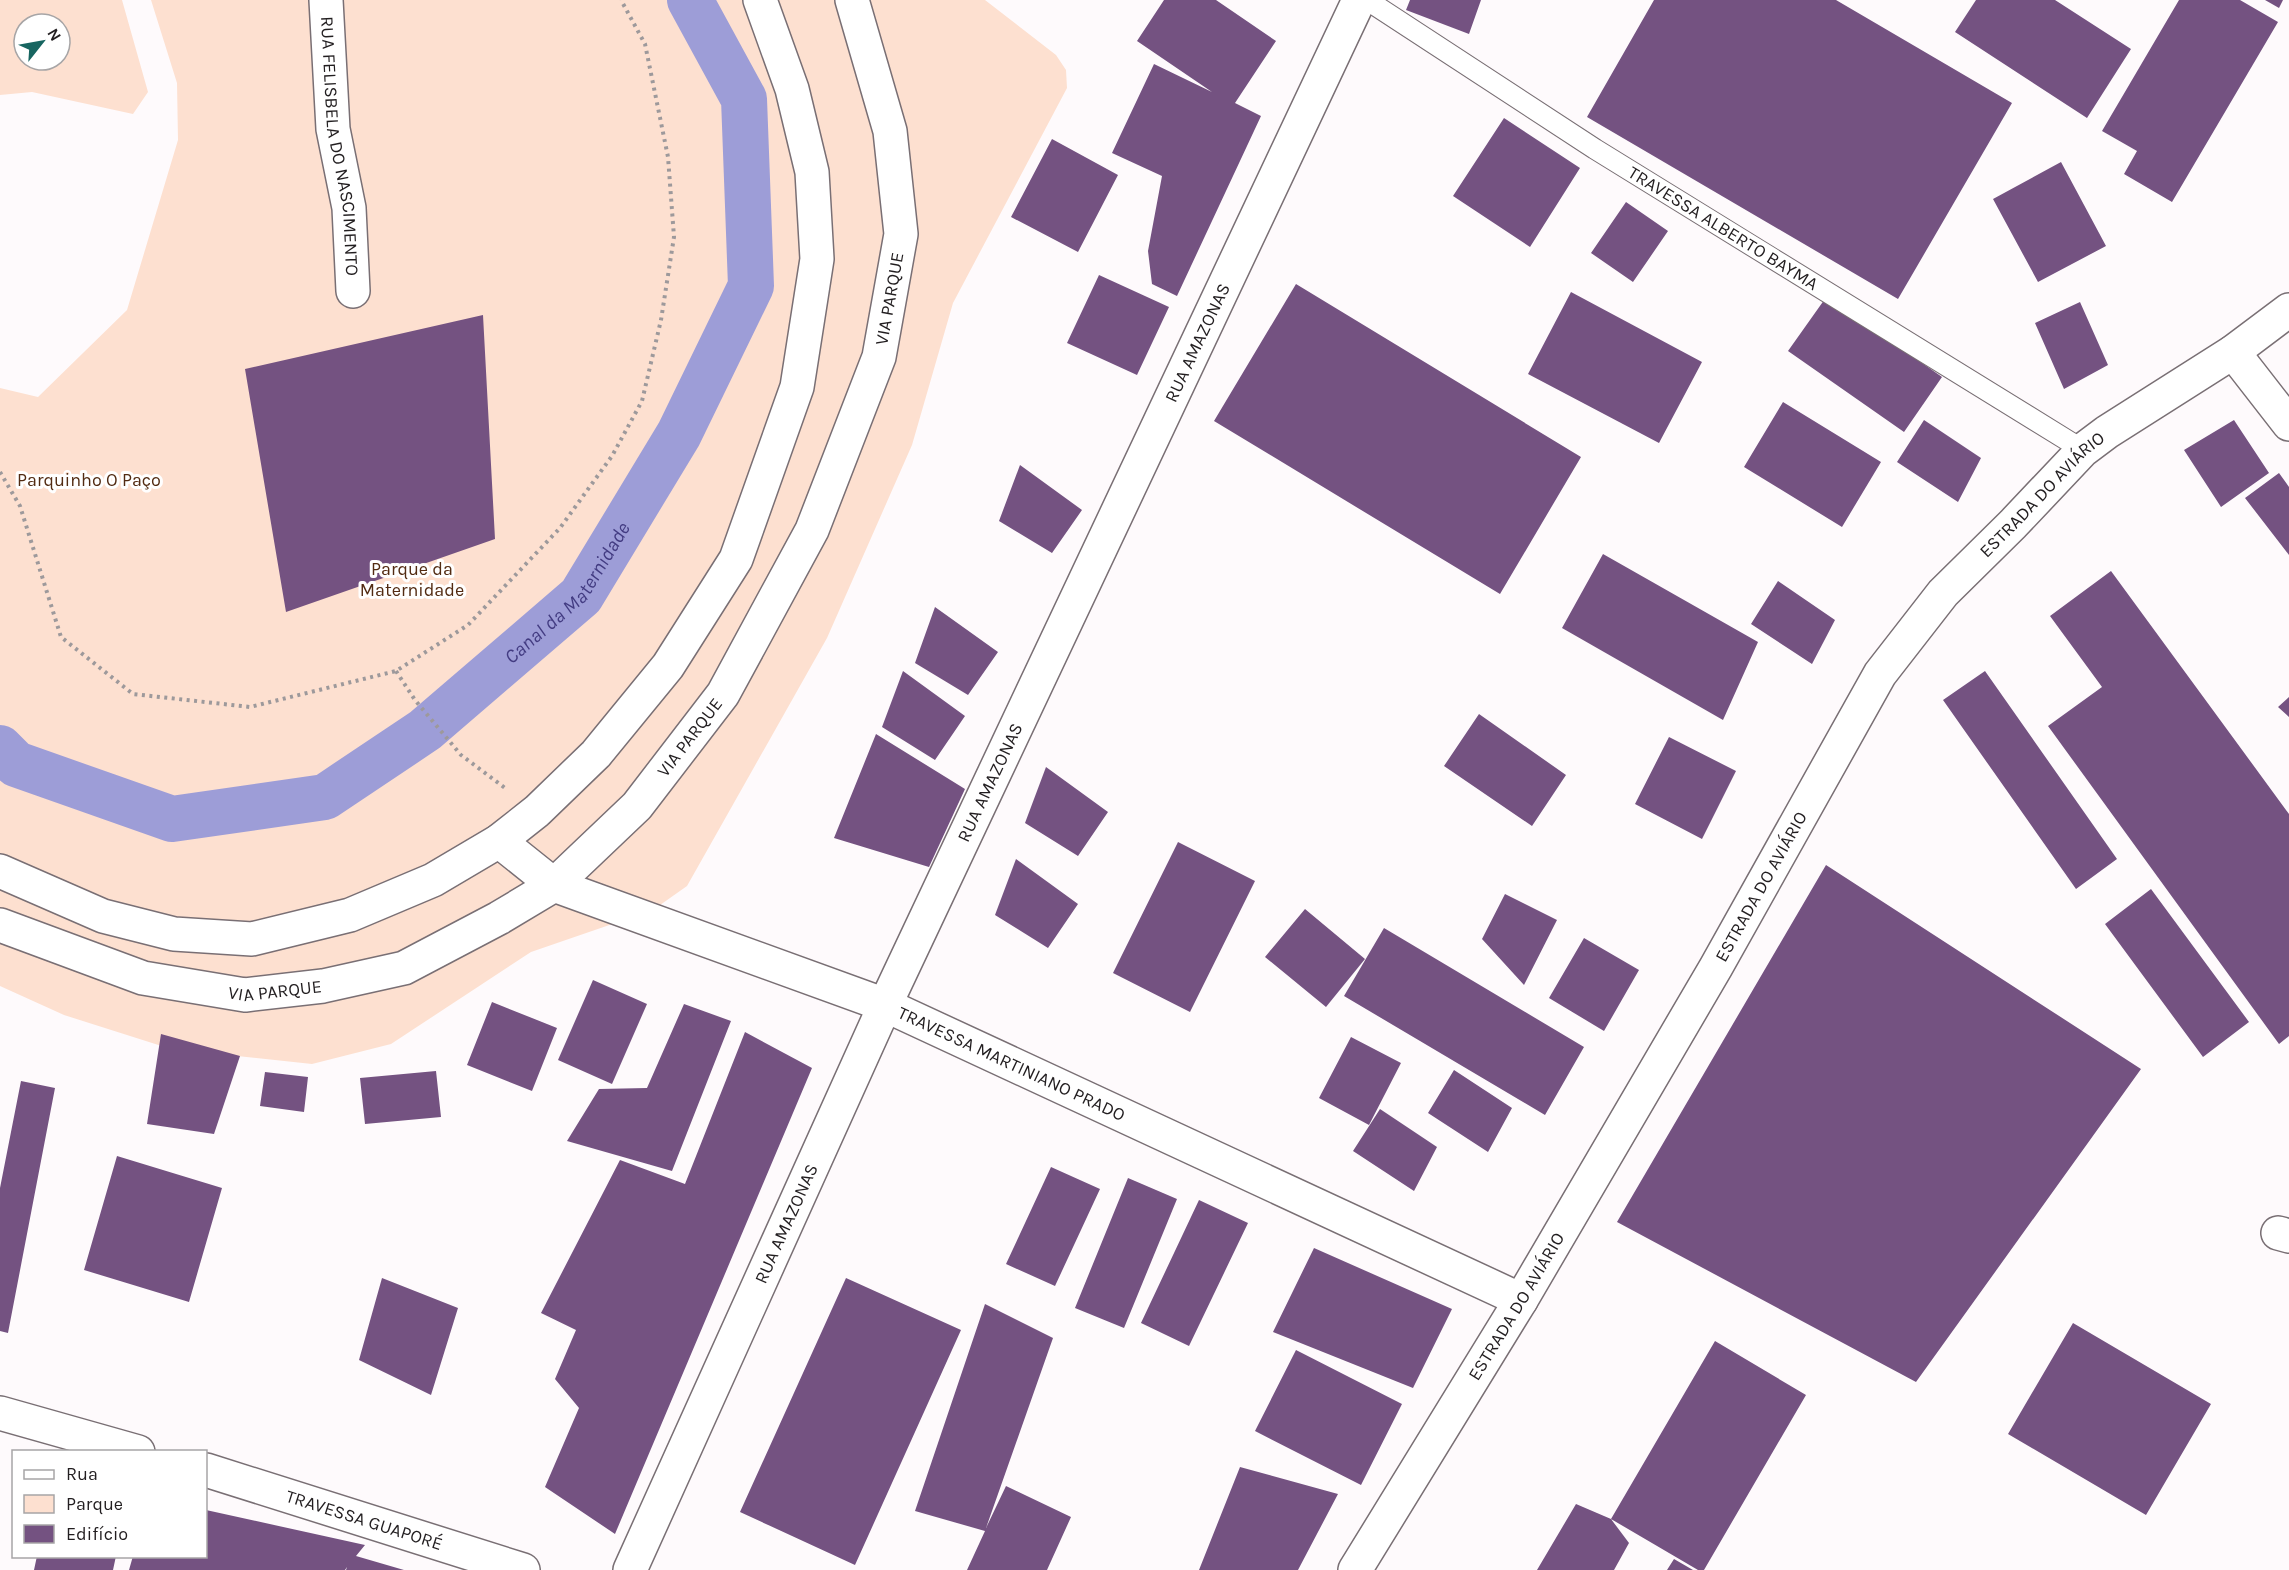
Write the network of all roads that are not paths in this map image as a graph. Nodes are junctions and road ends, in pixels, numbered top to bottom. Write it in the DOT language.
graph roads {
  1 [pos="326,0"];
  2 [pos="760,0"];
  3 [pos="852,0"];
  4 [pos="1359,0"];
  5 [pos="1367,0"];
  6 [pos="353,291"];
  7 [pos="2289,310"];
  8 [pos="2233,352"];
  9 [pos="2289,424"];
  10 [pos="2083,450"];
  11 [pos="499,842"];
  12 [pos="0,871"];
  13 [pos="554,885"];
  14 [pos="0,925"];
  15 [pos="885,1005"];
  16 [pos="1521,1300"];
  17 [pos="0,1413"];
  18 [pos="131,1450"];
  19 [pos="207,1470"];
  20 [pos="1356,1569"];
  21 [pos="522,1570"];
  22 [pos="630,1570"];
  1 -- 6 [label="street, RUA FELISBELA DO NASCIMENTO"];
  2 -- 11 [label="street"];
  3 -- 13 [label="street, VIA PARQUE"];
  4 -- 15 [label="street, RUA AMAZONAS"];
  5 -- 10 [label="lane, TRAVESSA ALBERTO BAYMA"];
  7 -- 8 [label="street, ESTRADA DO AVIÁRIO"];
  8 -- 9 [label="street"];
  8 -- 10 [label="street, ESTRADA DO AVIÁRIO"];
  10 -- 16 [label="street, ESTRADA DO AVIÁRIO"];
  11 -- 12 [label="street"];
  11 -- 13 [label="street, TRAVESSA MARTINIANO PRADO"];
  13 -- 14 [label="street, VIA PARQUE"];
  13 -- 15 [label="street, TRAVESSA MARTINIANO PRADO"];
  15 -- 16 [label="street, TRAVESSA MARTINIANO PRADO"];
  15 -- 22 [label="street, RUA AMAZONAS"];
  16 -- 20 [label="street, ESTRADA DO AVIÁRIO"];
  17 -- 18 [label="street"];
  19 -- 21 [label="street, TRAVESSA GUAPORÉ"];
}
